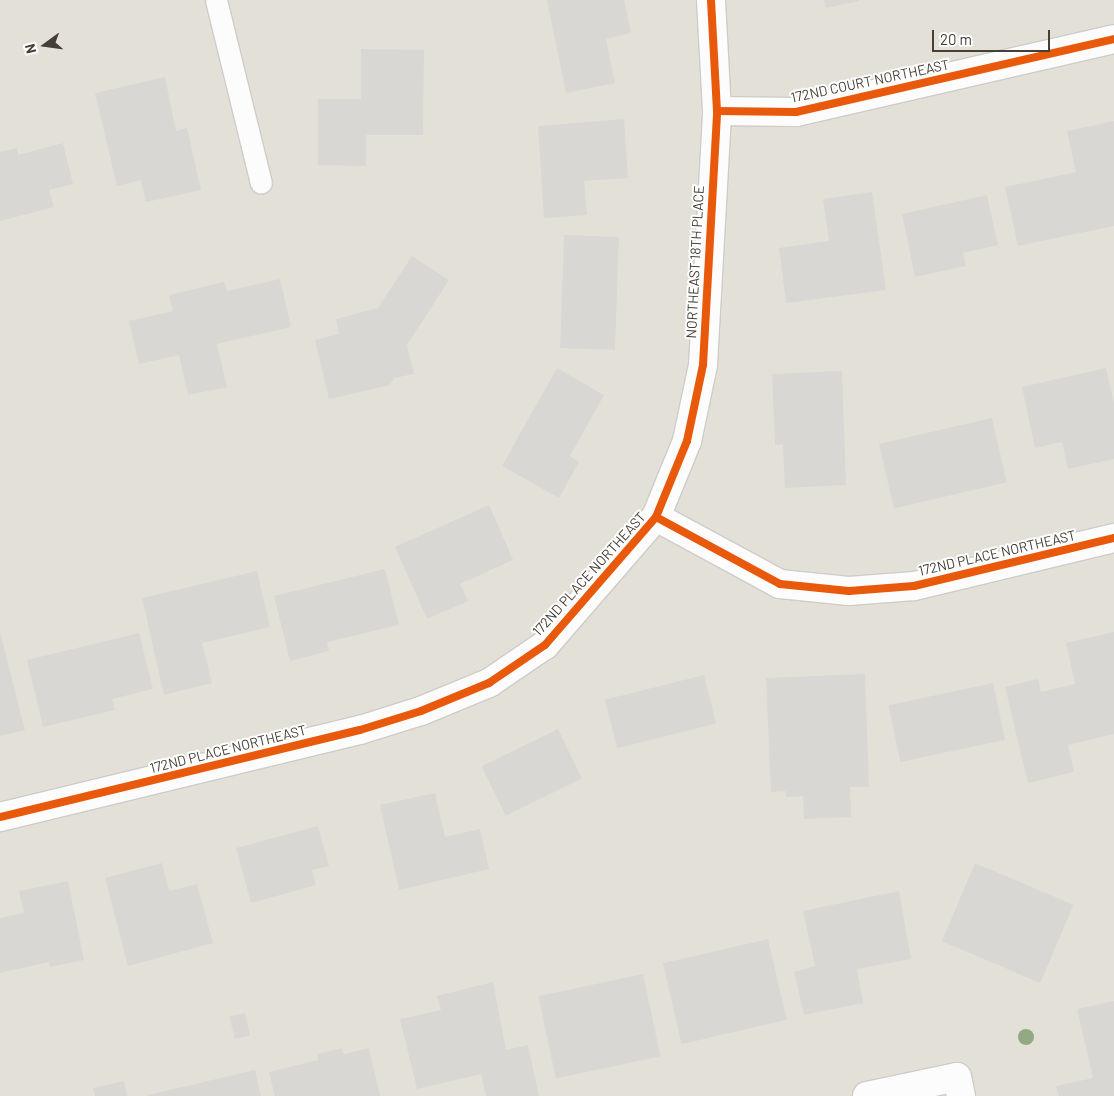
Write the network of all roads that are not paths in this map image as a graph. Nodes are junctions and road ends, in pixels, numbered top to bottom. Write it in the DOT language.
graph roads {
  1 [pos="216,0"];
  2 [pos="711,0"];
  3 [pos="1114,39"];
  4 [pos="717,111"];
  5 [pos="261,183"];
  6 [pos="656,517"];
  7 [pos="1114,538"];
  8 [pos="0,817"];
  9 [pos="959,1086"];
  10 [pos="867,1096"];
  1 -- 5 [label="lane"];
  2 -- 4 [label="street, NORTHEAST 18TH PLACE"];
  3 -- 4 [label="street, 172ND COURT NORTHEAST"];
  4 -- 6 [label="street, NORTHEAST 18TH PLACE"];
  6 -- 7 [label="street, 172ND PLACE NORTHEAST"];
  6 -- 8 [label="street, 172ND PLACE NORTHEAST"];
  9 -- 10 [label="street"];
}
